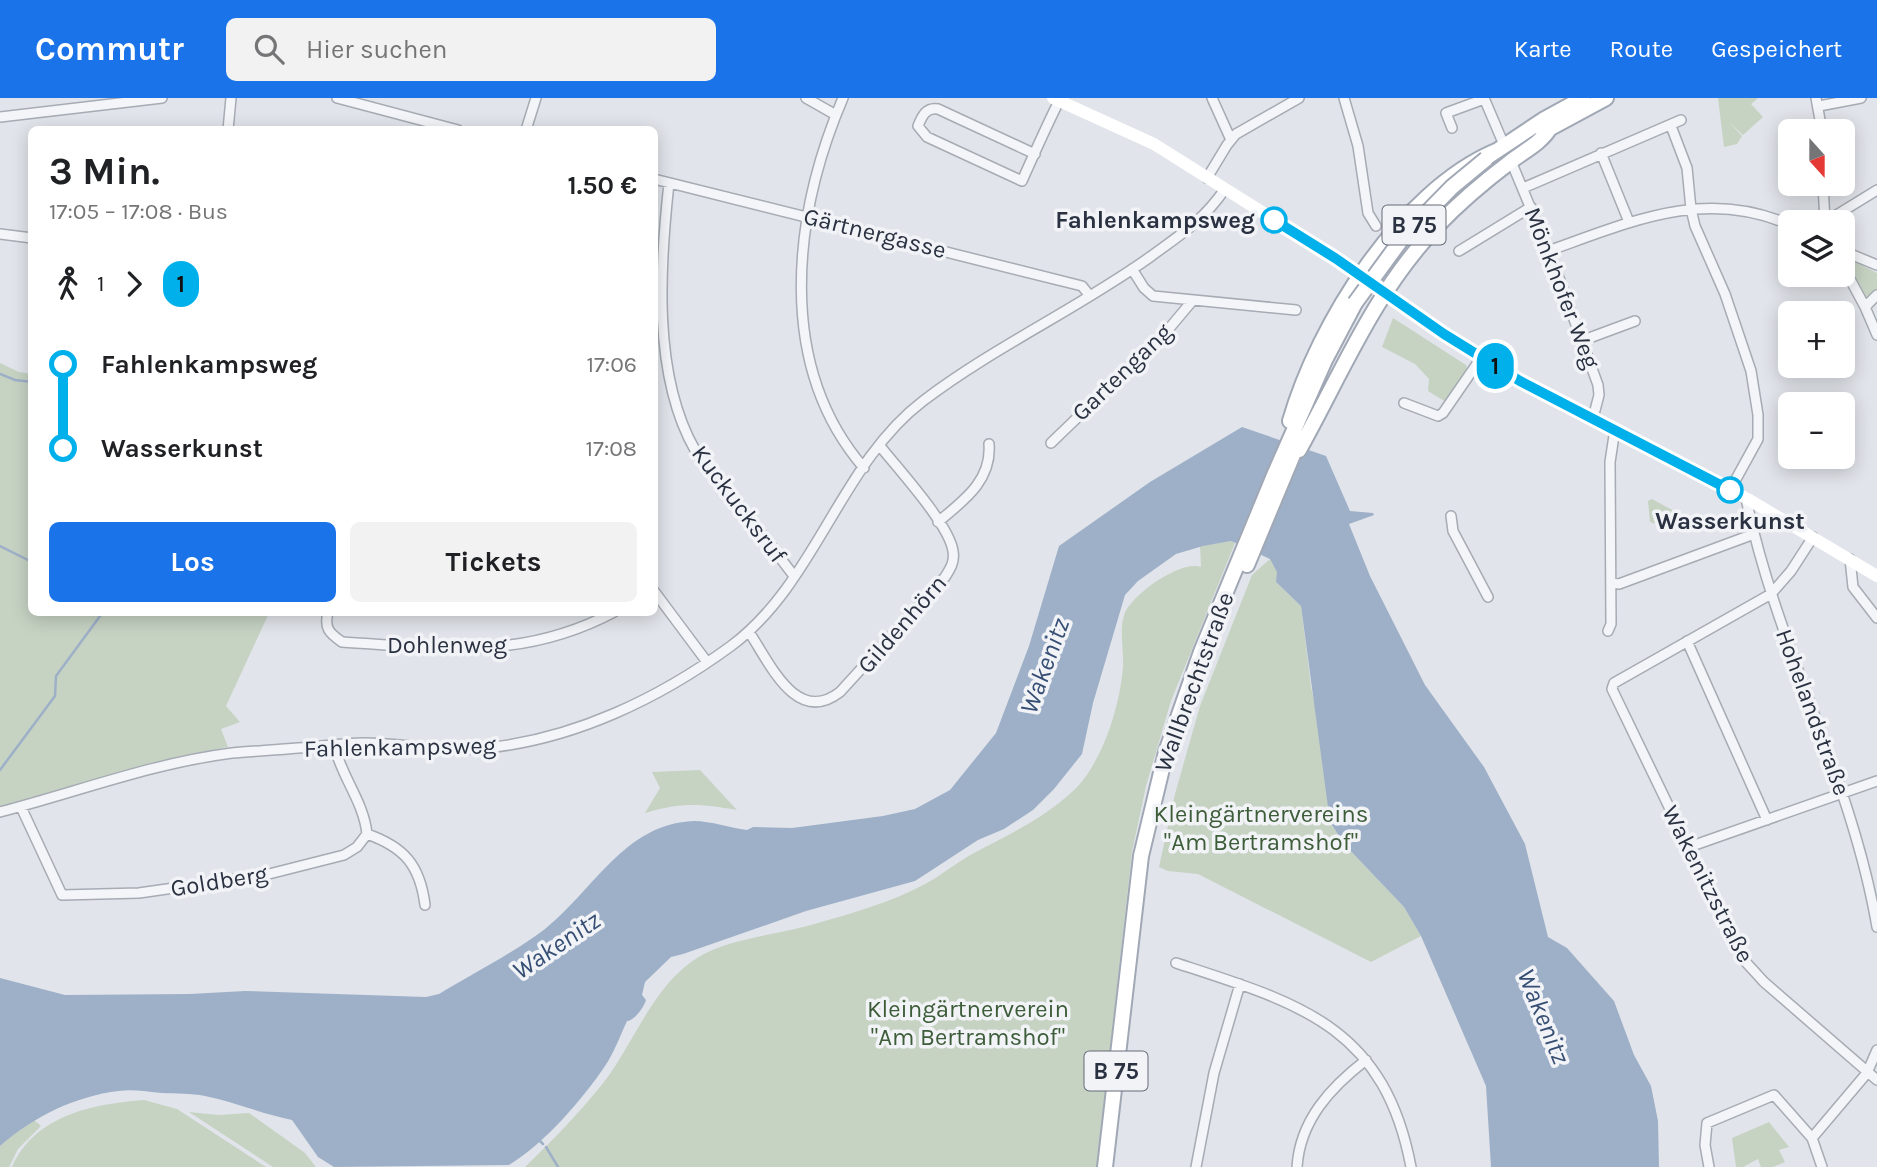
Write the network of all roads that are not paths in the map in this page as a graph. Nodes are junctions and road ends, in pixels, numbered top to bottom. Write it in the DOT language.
graph roads {
  1 [pos="162,98"];
  2 [pos="231,98"];
  3 [pos="337,98"];
  4 [pos="536,98"];
  5 [pos="806,98"];
  6 [pos="843,98"];
  7 [pos="1212,98"];
  8 [pos="1299,98"];
  9 [pos="1344,98"];
  10 [pos="1484,98"];
  11 [pos="1583,98"];
  12 [pos="1606,98"];
  13 [pos="1861,98"];
  14 [pos="1056,99"];
  15 [pos="1286,101"];
  16 [pos="1818,102"];
  17 [pos="836,115"];
  18 [pos="0,117"];
  19 [pos="1681,120"];
  20 [pos="228,126"];
  21 [pos="443,126"];
  22 [pos="527,126"];
  23 [pos="1671,126"];
  24 [pos="1451,128"];
  25 [pos="1550,128"];
  26 [pos="1231,140"];
  27 [pos="1523,145"];
  28 [pos="1601,153"];
  29 [pos="1035,154"];
  30 [pos="1494,155"];
  31 [pos="1511,161"];
  32 [pos="1208,178"];
  33 [pos="658,180"];
  34 [pos="669,183"];
  35 [pos="1523,188"];
  36 [pos="1224,189"];
  37 [pos="1877,190"];
  38 [pos="1531,207"];
  39 [pos="1691,209"];
  40 [pos="1844,210"];
  41 [pos="808,216"];
  42 [pos="1778,221"];
  43 [pos="1629,222"];
  44 [pos="1376,226"];
  45 [pos="0,234"];
  46 [pos="28,238"];
  47 [pos="1459,251"];
  48 [pos="1548,251"];
  49 [pos="1855,256"];
  50 [pos="1877,265"];
  51 [pos="1132,269"];
  52 [pos="1360,276"];
  53 [pos="1854,287"];
  54 [pos="1384,293"];
  55 [pos="1877,295"];
  56 [pos="1090,296"];
  57 [pos="1193,300"];
  58 [pos="1360,303"];
  59 [pos="1865,307"];
  60 [pos="1296,310"];
  61 [pos="1635,321"];
  62 [pos="1877,335"];
  63 [pos="1581,341"];
  64 [pos="1481,358"];
  65 [pos="1404,403"];
  66 [pos="1594,418"];
  67 [pos="1615,429"];
  68 [pos="1051,443"];
  69 [pos="989,444"];
  70 [pos="880,446"];
  71 [pos="864,468"];
  72 [pos="1730,490"];
  73 [pos="1746,498"];
  74 [pos="1451,516"];
  75 [pos="938,522"];
  76 [pos="1755,534"];
  77 [pos="1813,537"];
  78 [pos="1850,559"];
  79 [pos="794,576"];
  80 [pos="1877,576"];
  81 [pos="1612,583"];
  82 [pos="1771,594"];
  83 [pos="658,597"];
  84 [pos="1488,597"];
  85 [pos="1225,607"];
  86 [pos="327,616"];
  87 [pos="605,616"];
  88 [pos="1877,618"];
  89 [pos="1608,631"];
  90 [pos="749,632"];
  91 [pos="1687,641"];
  92 [pos="707,662"];
  93 [pos="334,745"];
  94 [pos="1877,780"];
  95 [pos="1843,794"];
  96 [pos="21,807"];
  97 [pos="0,812"];
  98 [pos="1767,820"];
  99 [pos="367,834"];
  100 [pos="1689,847"];
  101 [pos="425,905"];
  102 [pos="1877,927"];
  103 [pos="1176,963"];
  104 [pos="1240,984"];
  105 [pos="1877,1050"];
  106 [pos="1366,1060"];
  107 [pos="1867,1073"];
  108 [pos="1877,1080"];
  109 [pos="1812,1138"];
  110 [pos="1105,1167"];
  111 [pos="1115,1167"];
  112 [pos="1196,1167"];
  113 [pos="1297,1167"];
  114 [pos="1411,1167"];
  115 [pos="1709,1167"];
  116 [pos="1822,1167"];
  1 -- 18 [label="street"];
  2 -- 20 [label="street"];
  3 -- 21 [label="street"];
  4 -- 22 [label="street"];
  5 -- 17 [label="street"];
  6 -- 17 [label="street"];
  7 -- 26 [label="street"];
  8 -- 15 [label="street"];
  9 -- 44 [label="street"];
  10 -- 24 [label="street"];
  10 -- 30 [label="street"];
  11 -- 30 [label="main road, B 75"];
  12 -- 25 [label="main road, B 75"];
  13 -- 16 [label="street"];
  14 -- 29 [label="street"];
  14 -- 32 [label="main road"];
  15 -- 26 [label="street"];
  17 -- 41 [label="street"];
  19 -- 23 [label="street"];
  23 -- 28 [label="street"];
  23 -- 39 [label="street"];
  25 -- 27 [label="main road, B 75"];
  25 -- 31 [label="main road"];
  26 -- 32 [label="street"];
  27 -- 30 [label="main road, B 75"];
  27 -- 30 [label="main road"];
  28 -- 35 [label="street"];
  28 -- 43 [label="street"];
  29 -- 29 [label="street"];
  30 -- 52 [label="main road"];
  30 -- 58 [label="main road, B 75"];
  31 -- 35 [label="street, Mönkhofer Weg"];
  31 -- 54 [label="main road"];
  32 -- 36 [label="main road"];
  33 -- 34 [label="street, Gärtnergasse"];
  34 -- 41 [label="street, Gärtnergasse"];
  34 -- 79 [label="street, Kuckucksruf"];
  35 -- 38 [label="street, Mönkhofer Weg"];
  36 -- 51 [label="street, Fahlenkampsweg"];
  36 -- 52 [label="main road"];
  37 -- 40 [label="street"];
  38 -- 47 [label="street"];
  38 -- 48 [label="street, Mönkhofer Weg"];
  39 -- 42 [label="street"];
  39 -- 43 [label="street"];
  39 -- 72 [label="street"];
  41 -- 56 [label="street, Gärtnergasse"];
  41 -- 71 [label="street"];
  43 -- 48 [label="street"];
  45 -- 46 [label="street"];
  48 -- 63 [label="street, Mönkhofer Weg"];
  49 -- 50 [label="street"];
  51 -- 56 [label="street, Fahlenkampsweg"];
  51 -- 57 [label="street"];
  52 -- 54 [label="main road"];
  52 -- 58 [label="main road"];
  53 -- 59 [label="street"];
  54 -- 58 [label="main road"];
  54 -- 64 [label="main road"];
  55 -- 59 [label="street"];
  56 -- 70 [label="street, Fahlenkampsweg"];
  57 -- 60 [label="street"];
  57 -- 68 [label="street, Gartengang"];
  58 -- 85 [label="main road, Wallbrechtstraße / B 75"];
  59 -- 62 [label="street"];
  61 -- 63 [label="street"];
  63 -- 66 [label="street, Mönkhofer Weg"];
  64 -- 65 [label="street"];
  64 -- 66 [label="main road"];
  66 -- 67 [label="main road"];
  67 -- 72 [label="main road"];
  67 -- 81 [label="street"];
  69 -- 75 [label="street"];
  70 -- 71 [label="street, Fahlenkampsweg"];
  70 -- 75 [label="street, Gildenhörn"];
  71 -- 79 [label="street, Fahlenkampsweg"];
  72 -- 73 [label="main road"];
  73 -- 76 [label="street, Hohelandstraße"];
  73 -- 77 [label="main road"];
  74 -- 84 [label="street"];
  75 -- 90 [label="street, Gildenhörn"];
  76 -- 81 [label="street"];
  76 -- 82 [label="street, Hohelandstraße"];
  77 -- 78 [label="main road"];
  77 -- 82 [label="street"];
  78 -- 80 [label="main road"];
  78 -- 88 [label="street"];
  79 -- 90 [label="street, Fahlenkampsweg"];
  81 -- 89 [label="street"];
  82 -- 91 [label="street"];
  82 -- 95 [label="street, Hohelandstraße"];
  83 -- 92 [label="street"];
  85 -- 110 [label="main road, Wallbrechtstraße / B 75"];
  85 -- 111 [label="main road, Wallbrechtstraße / B 75"];
  86 -- 87 [label="street, Dohlenweg"];
  90 -- 92 [label="street, Fahlenkampsweg"];
  91 -- 98 [label="street"];
  91 -- 100 [label="street, Wakenitzstraße"];
  92 -- 93 [label="street, Fahlenkampsweg"];
  93 -- 96 [label="street, Fahlenkampsweg"];
  93 -- 99 [label="street"];
  94 -- 95 [label="street"];
  95 -- 98 [label="street"];
  95 -- 102 [label="street, Hohelandstraße"];
  96 -- 97 [label="street, Fahlenkampsweg"];
  96 -- 99 [label="street, Goldberg"];
  98 -- 100 [label="street"];
  99 -- 101 [label="street"];
  100 -- 107 [label="street, Wakenitzstraße"];
  103 -- 104 [label="street"];
  104 -- 106 [label="street"];
  104 -- 112 [label="street"];
  105 -- 107 [label="street"];
  106 -- 113 [label="street"];
  106 -- 114 [label="street"];
  107 -- 108 [label="street, Wakenitzstraße"];
  107 -- 109 [label="street"];
  109 -- 115 [label="street"];
  109 -- 116 [label="street"];
}
